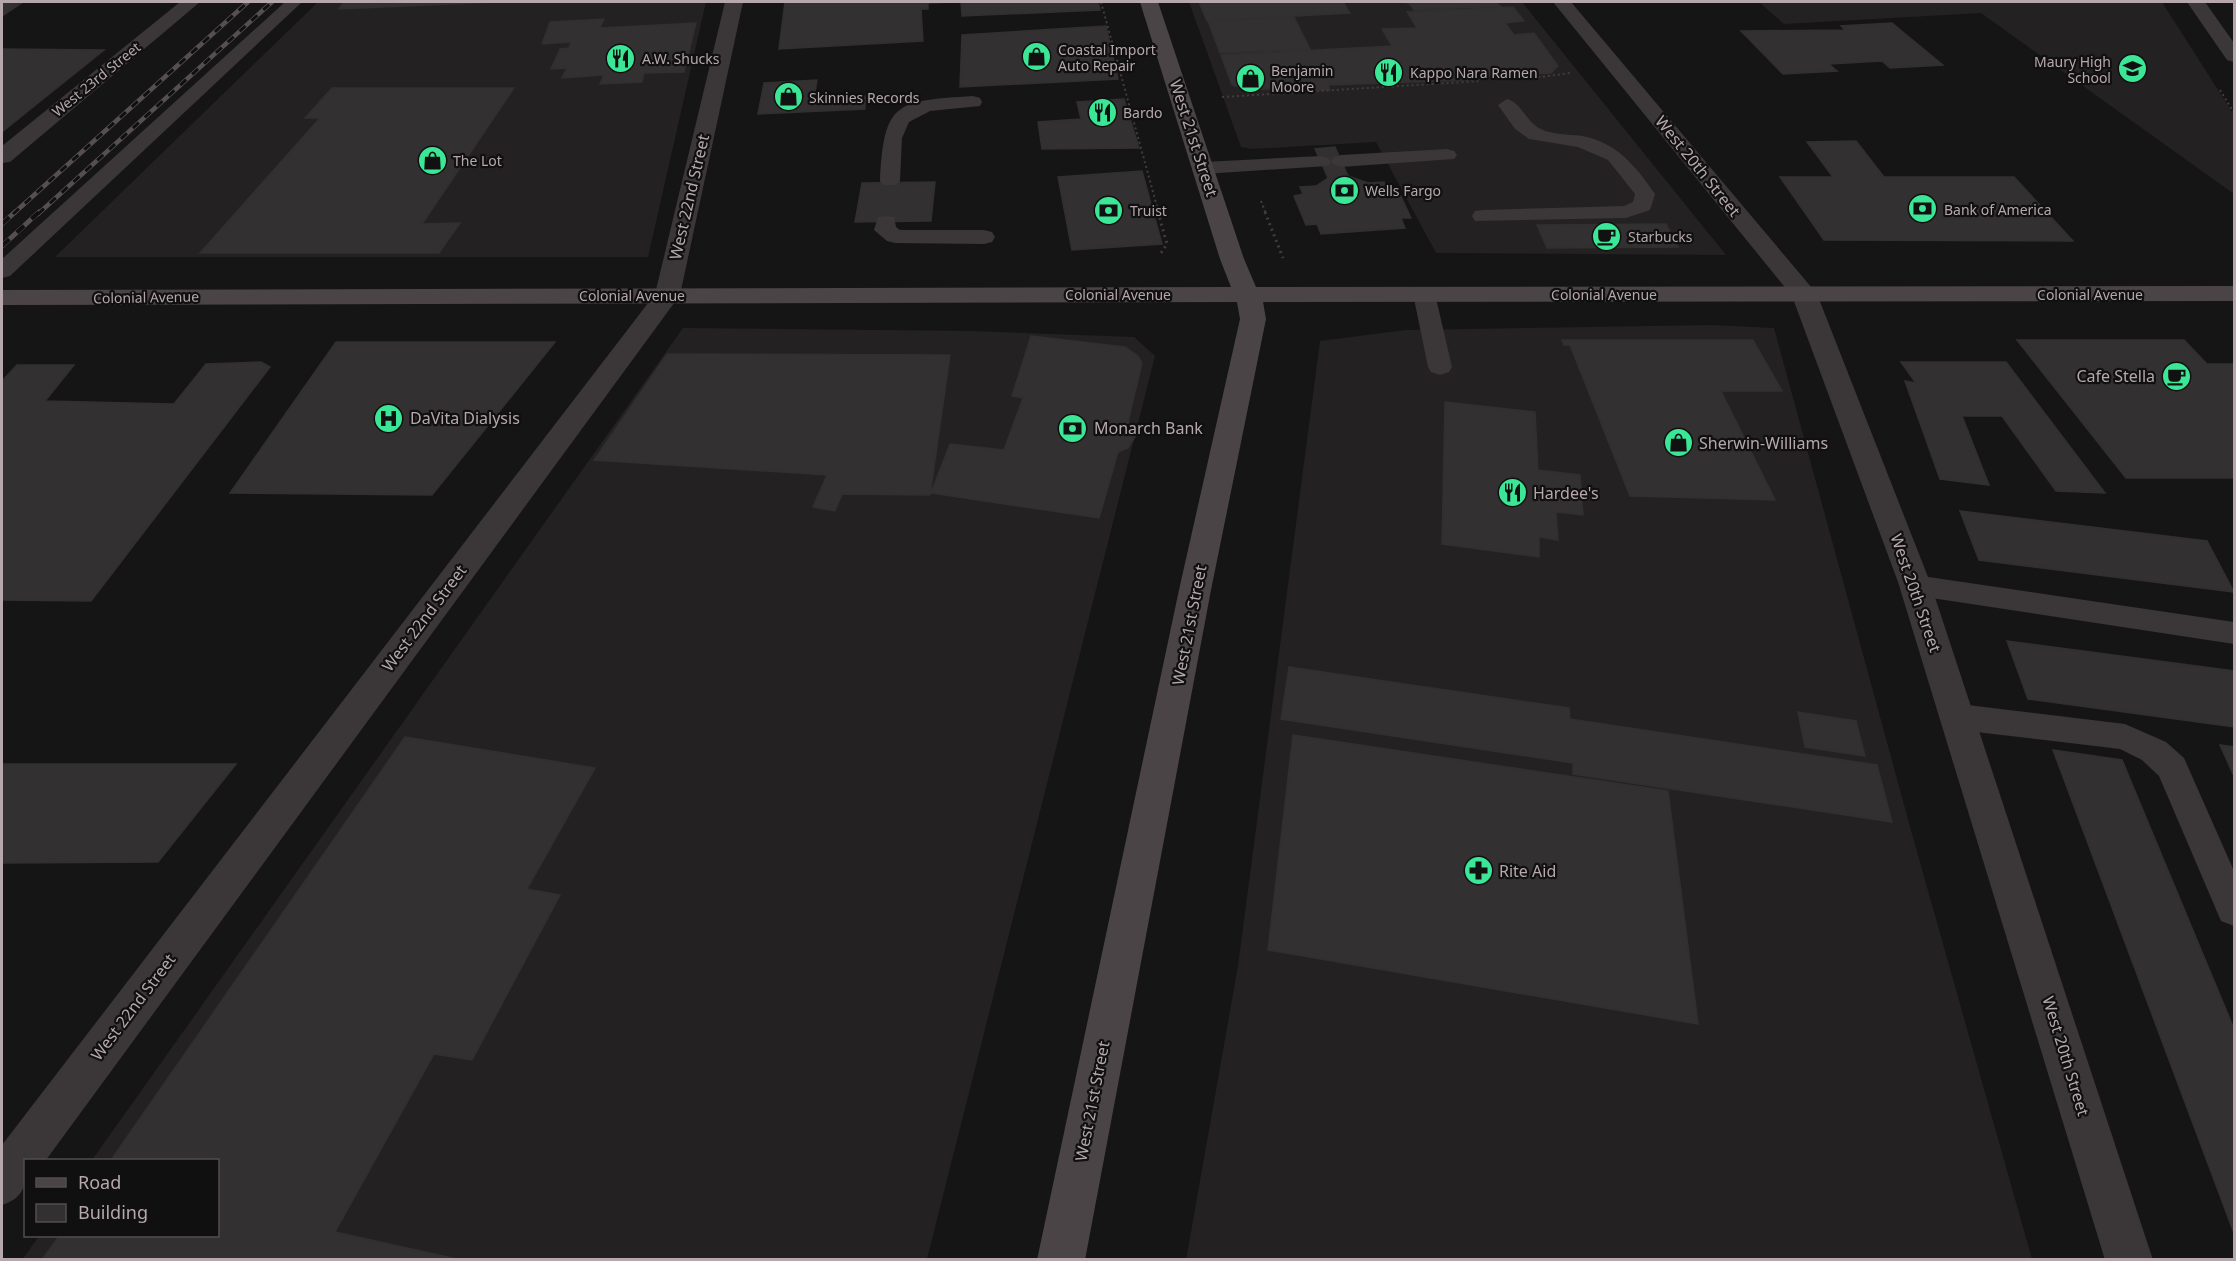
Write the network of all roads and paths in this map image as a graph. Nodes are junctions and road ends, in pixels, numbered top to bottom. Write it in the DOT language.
graph roads {
  1 [pos="191,2"];
  2 [pos="294,2"];
  3 [pos="734,2"];
  4 [pos="1149,2"];
  5 [pos="1562,2"];
  6 [pos="2196,2"];
  7 [pos="2235,56"];
  8 [pos="1571,73"];
  9 [pos="1530,78"];
  10 [pos="1482,81"];
  11 [pos="973,102"];
  12 [pos="1507,105"];
  13 [pos="1447,155"];
  14 [pos="2,157"];
  15 [pos="1341,161"];
  16 [pos="1321,162"];
  17 [pos="1248,166"];
  18 [pos="1204,168"];
  19 [pos="890,181"];
  20 [pos="1483,216"];
  21 [pos="886,222"];
  22 [pos="984,237"];
  23 [pos="1286,265"];
  24 [pos="2,271"];
  25 [pos="1246,294"];
  26 [pos="1424,294"];
  27 [pos="1804,294"];
  28 [pos="2235,294"];
  29 [pos="667,295"];
  30 [pos="2,297"];
  31 [pos="1440,367"];
  32 [pos="1914,586"];
  33 [pos="2234,633"];
  34 [pos="1959,717"];
  35 [pos="2235,910"];
  36 [pos="2,1182"];
  37 [pos="1062,1259"];
  38 [pos="2129,1260"];
  1 -- 14 [label="street, West 23rd Street"];
  2 -- 24 [label="lane"];
  3 -- 29 [label="street, West 22nd Street"];
  4 -- 18 [label="street, West 21st Street"];
  5 -- 27 [label="street, West 20th Street"];
  6 -- 7 [label="street"];
  8 -- 9 [label="path"];
  10 -- 17 [label="path"];
  11 -- 19 [label="lane"];
  12 -- 20 [label="lane"];
  13 -- 15 [label="lane"];
  16 -- 17 [label="lane"];
  17 -- 18 [label="lane"];
  17 -- 23 [label="path"];
  18 -- 25 [label="street, West 21st Street"];
  21 -- 22 [label="lane"];
  25 -- 26 [label="street, Colonial Avenue"];
  25 -- 29 [label="street, Colonial Avenue"];
  25 -- 37 [label="street, West 21st Street"];
  26 -- 27 [label="street, Colonial Avenue"];
  26 -- 31 [label="lane"];
  27 -- 28 [label="street, Colonial Avenue"];
  27 -- 32 [label="street, West 20th Street"];
  29 -- 30 [label="street, Colonial Avenue"];
  29 -- 36 [label="street, West 22nd Street"];
  32 -- 33 [label="lane"];
  32 -- 34 [label="street, West 20th Street"];
  34 -- 35 [label="lane"];
  34 -- 38 [label="street, West 20th Street"];
}
